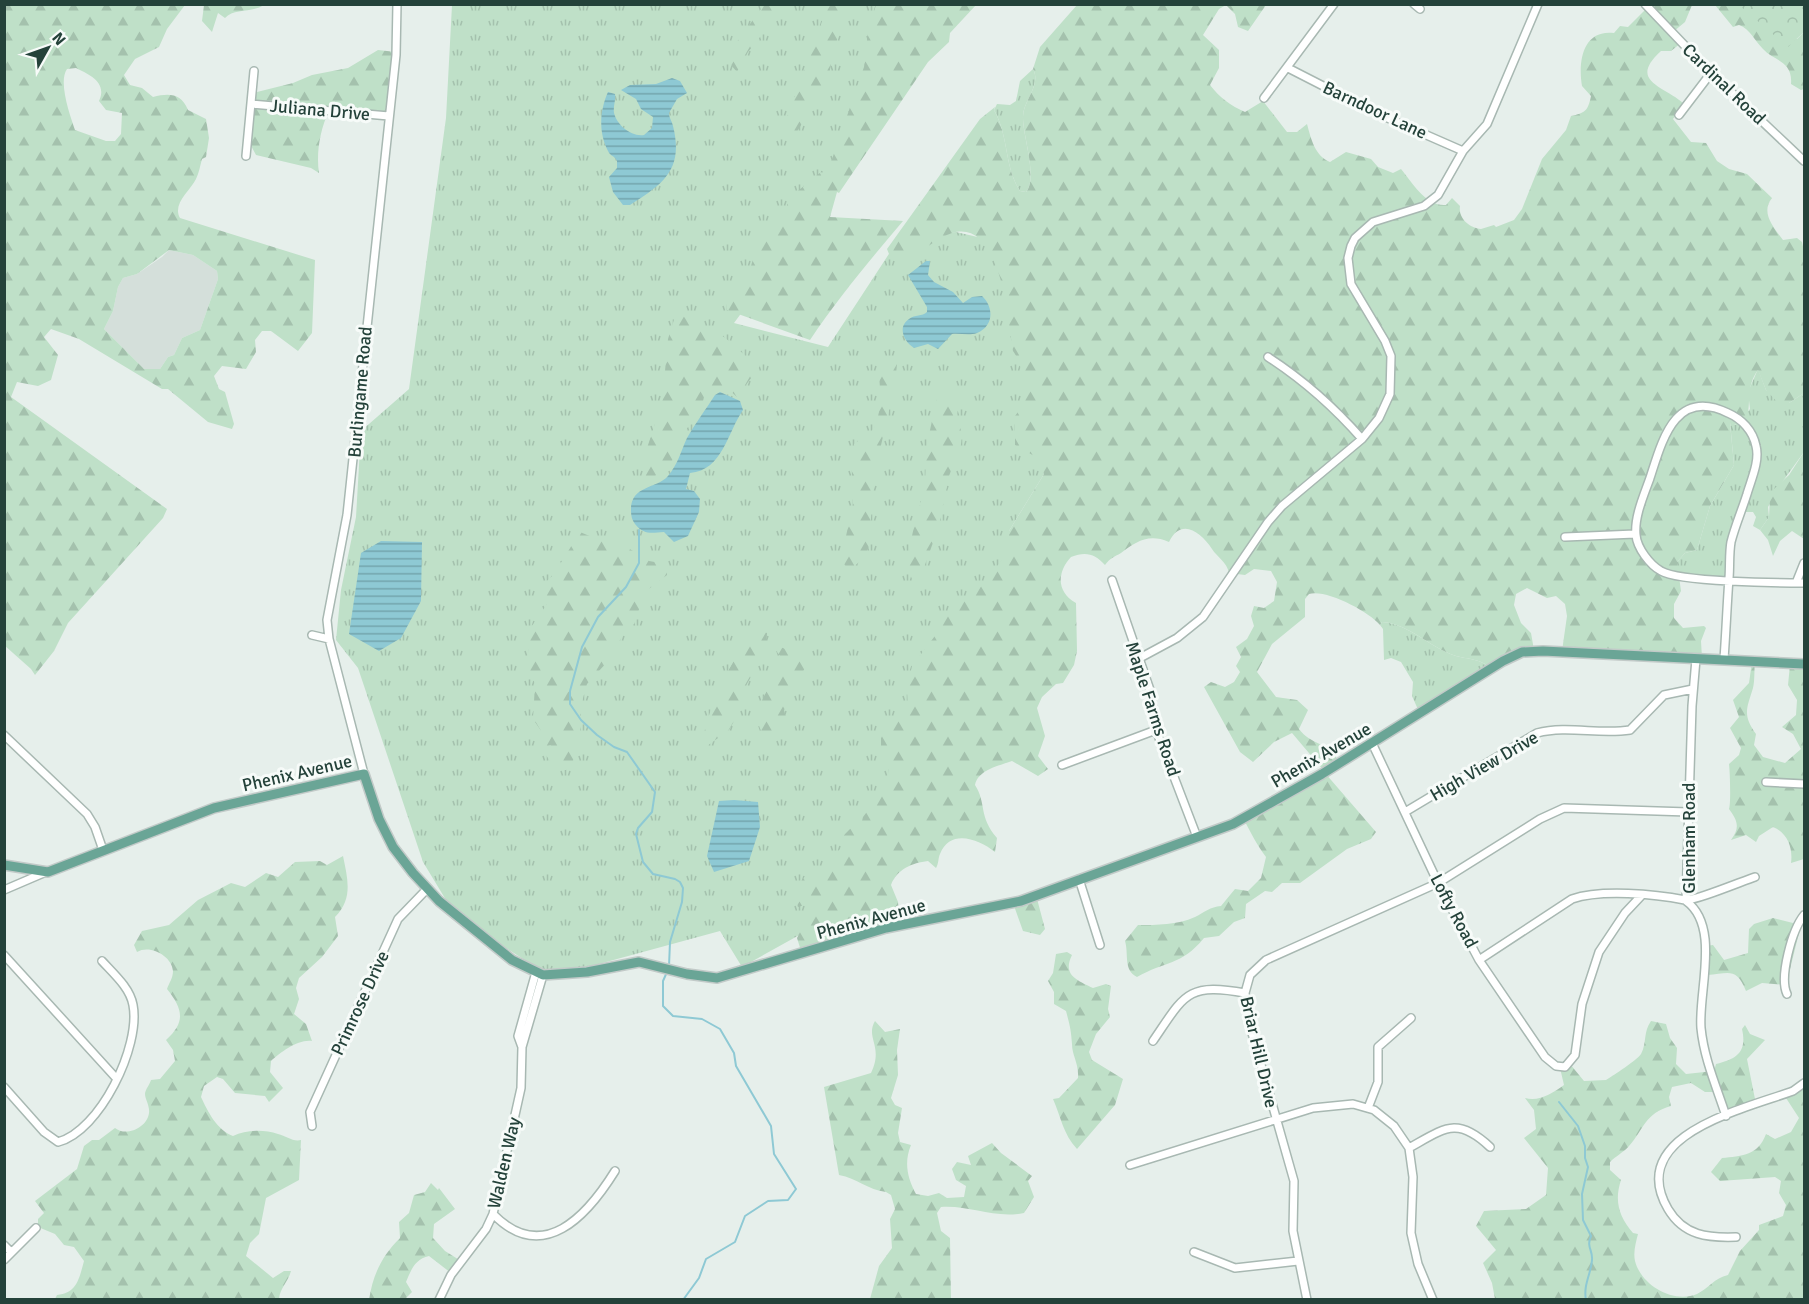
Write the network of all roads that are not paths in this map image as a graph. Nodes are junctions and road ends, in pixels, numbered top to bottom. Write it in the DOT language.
graph roads {
  1 [pos="397,4"];
  2 [pos="1334,4"];
  3 [pos="1539,4"];
  4 [pos="1645,4"];
  5 [pos="1288,68"];
  6 [pos="254,71"];
  7 [pos="1711,73"];
  8 [pos="1264,98"];
  9 [pos="252,104"];
  10 [pos="389,116"];
  11 [pos="1679,116"];
  12 [pos="1463,151"];
  13 [pos="246,156"];
  14 [pos="1804,161"];
  15 [pos="1269,357"];
  16 [pos="1362,439"];
  17 [pos="1635,534"];
  18 [pos="1565,537"];
  19 [pos="1804,563"];
  20 [pos="1112,580"];
  21 [pos="1729,580"];
  22 [pos="1796,584"];
  23 [pos="1804,584"];
  24 [pos="312,635"];
  25 [pos="329,639"];
  26 [pos="1138,658"];
  27 [pos="1696,659"];
  28 [pos="1724,659"];
  29 [pos="1804,664"];
  30 [pos="1693,689"];
  31 [pos="1156,730"];
  32 [pos="4,735"];
  33 [pos="1372,743"];
  34 [pos="1062,765"];
  35 [pos="364,774"];
  36 [pos="1766,782"];
  37 [pos="1804,784"];
  38 [pos="1406,812"];
  39 [pos="1688,812"];
  40 [pos="1197,837"];
  41 [pos="103,850"];
  42 [pos="4,865"];
  43 [pos="48,872"];
  44 [pos="1755,877"];
  45 [pos="1079,879"];
  46 [pos="1438,883"];
  47 [pos="427,889"];
  48 [pos="4,890"];
  49 [pos="1641,896"];
  50 [pos="1686,901"];
  51 [pos="1804,915"];
  52 [pos="1100,945"];
  53 [pos="4,955"];
  54 [pos="1479,960"];
  55 [pos="102,961"];
  56 [pos="540,974"];
  57 [pos="1245,993"];
  58 [pos="1787,994"];
  59 [pos="1411,1018"];
  60 [pos="1153,1041"];
  61 [pos="116,1078"];
  62 [pos="1804,1083"];
  63 [pos="4,1087"];
  64 [pos="1368,1108"];
  65 [pos="1726,1116"];
  66 [pos="1275,1120"];
  67 [pos="312,1126"];
  68 [pos="1490,1147"];
  69 [pos="1409,1148"];
  70 [pos="1130,1164"];
  71 [pos="615,1171"];
  72 [pos="493,1214"];
  73 [pos="36,1228"];
  74 [pos="1736,1237"];
  75 [pos="4,1245"];
  76 [pos="11,1252"];
  77 [pos="1194,1252"];
  78 [pos="4,1260"];
  79 [pos="1298,1261"];
  80 [pos="439,1299"];
  81 [pos="1307,1299"];
  82 [pos="1433,1299"];
  1 -- 10 [label="street, Burlingame Road"];
  2 -- 5 [label="street"];
  3 -- 12 [label="street"];
  4 -- 7 [label="street, Cardinal Road"];
  5 -- 8 [label="street"];
  5 -- 12 [label="street, Barndoor Lane"];
  6 -- 9 [label="street"];
  7 -- 11 [label="street"];
  7 -- 14 [label="street, Cardinal Road"];
  9 -- 10 [label="street, Juliana Drive"];
  9 -- 13 [label="street"];
  10 -- 25 [label="street, Burlingame Road"];
  12 -- 16 [label="street"];
  15 -- 16 [label="street"];
  16 -- 26 [label="street"];
  17 -- 18 [label="street"];
  17 -- 21 [label="street"];
  17 -- 21 [label="street"];
  19 -- 22 [label="street"];
  20 -- 26 [label="street, Maple Farms Road"];
  21 -- 22 [label="street"];
  21 -- 28 [label="street"];
  22 -- 23 [label="street"];
  24 -- 25 [label="street"];
  25 -- 35 [label="street, Burlingame Road"];
  26 -- 31 [label="street, Maple Farms Road"];
  27 -- 28 [label="main road, Phenix Avenue"];
  27 -- 30 [label="street, Glenham Road"];
  27 -- 33 [label="main road, Phenix Avenue"];
  28 -- 29 [label="main road, Phenix Avenue"];
  30 -- 38 [label="street, High View Drive"];
  30 -- 39 [label="street, Glenham Road"];
  31 -- 34 [label="street"];
  31 -- 40 [label="street, Maple Farms Road"];
  32 -- 41 [label="street"];
  33 -- 38 [label="street, Lofty Road"];
  33 -- 40 [label="main road, Phenix Avenue"];
  35 -- 41 [label="main road, Phenix Avenue"];
  35 -- 47 [label="main road, Phenix Avenue"];
  36 -- 37 [label="street"];
  38 -- 46 [label="street, Lofty Road"];
  39 -- 46 [label="street, Briar Hill Drive"];
  39 -- 50 [label="street, Glenham Road"];
  40 -- 45 [label="main road, Phenix Avenue"];
  41 -- 43 [label="main road, Phenix Avenue"];
  42 -- 43 [label="main road"];
  43 -- 48 [label="street"];
  44 -- 50 [label="street"];
  45 -- 52 [label="street"];
  45 -- 56 [label="main road, Phenix Avenue"];
  46 -- 54 [label="street, Lofty Road"];
  46 -- 57 [label="street, Briar Hill Drive"];
  47 -- 56 [label="main road, Phenix Avenue"];
  47 -- 67 [label="street, Primrose Drive"];
  49 -- 50 [label="street"];
  49 -- 54 [label="street"];
  49 -- 54 [label="street, Lofty Road"];
  50 -- 65 [label="street, Glenham Road"];
  51 -- 58 [label="street"];
  53 -- 61 [label="street"];
  55 -- 61 [label="street"];
  56 -- 72 [label="street, Walden Way"];
  57 -- 60 [label="street"];
  57 -- 66 [label="street, Briar Hill Drive"];
  59 -- 64 [label="street"];
  61 -- 63 [label="street"];
  62 -- 65 [label="street"];
  64 -- 66 [label="street"];
  64 -- 69 [label="street"];
  65 -- 74 [label="street"];
  66 -- 70 [label="street"];
  66 -- 79 [label="street, Briar Hill Drive"];
  68 -- 69 [label="street"];
  69 -- 82 [label="street"];
  71 -- 72 [label="street"];
  72 -- 80 [label="street, Walden Way"];
  73 -- 76 [label="street"];
  75 -- 76 [label="street"];
  76 -- 78 [label="street"];
  77 -- 79 [label="street"];
  79 -- 81 [label="street, Briar Hill Drive"];
}
